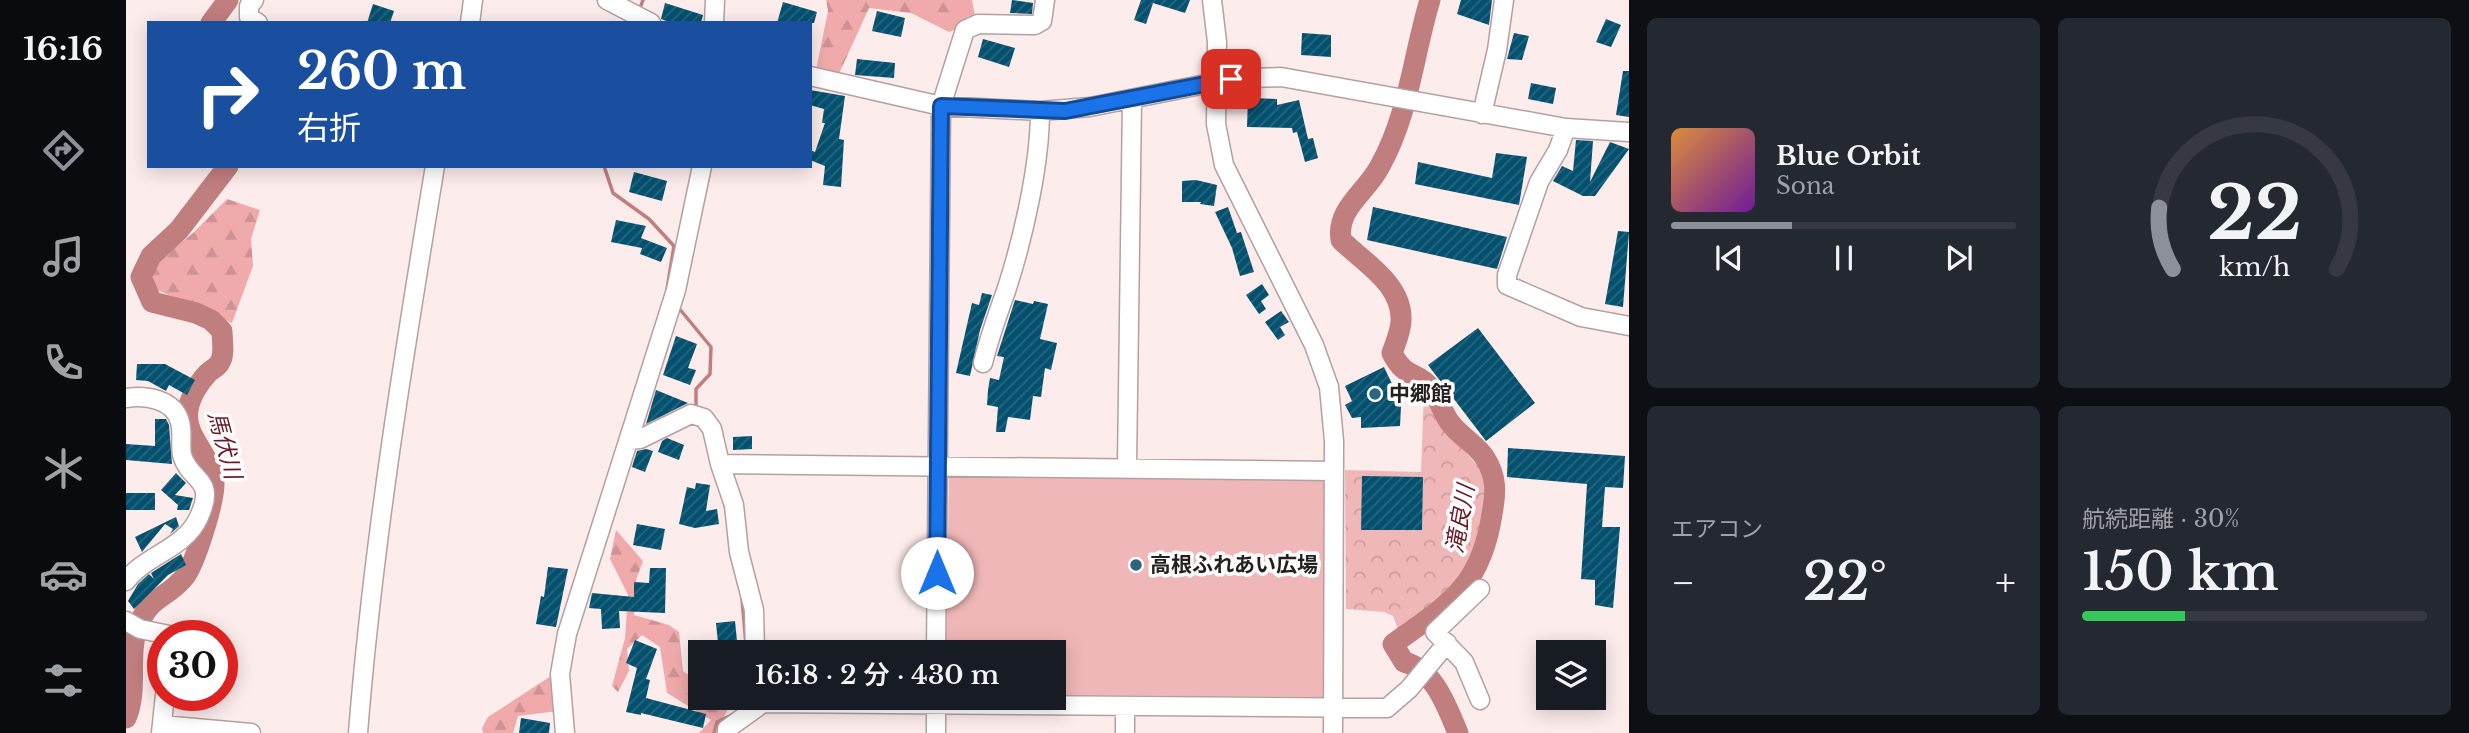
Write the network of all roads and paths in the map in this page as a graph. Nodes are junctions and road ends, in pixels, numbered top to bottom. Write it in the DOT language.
graph roads {
  1 [pos="254,0"];
  2 [pos="473,0"];
  3 [pos="607,0"];
  4 [pos="715,0"];
  5 [pos="1045,0"];
  6 [pos="1212,0"];
  7 [pos="1504,0"];
  8 [pos="255,21"];
  9 [pos="470,21"];
  10 [pos="648,21"];
  11 [pos="714,21"];
  12 [pos="812,76"];
  13 [pos="1215,84"];
  14 [pos="1132,100"];
  15 [pos="941,106"];
  16 [pos="1040,111"];
  17 [pos="1482,114"];
  18 [pos="1566,128"];
  19 [pos="1629,132"];
  20 [pos="435,168"];
  21 [pos="702,168"];
  22 [pos="1629,326"];
  23 [pos="983,363"];
  24 [pos="126,398"];
  25 [pos="629,440"];
  26 [pos="720,464"];
  27 [pos="937,466"];
  28 [pos="1127,466"];
  29 [pos="1334,471"];
  30 [pos="126,581"];
  31 [pos="1480,589"];
  32 [pos="755,640"];
  33 [pos="936,640"];
  34 [pos="1447,643"];
  35 [pos="1480,699"];
  36 [pos="1066,704"];
  37 [pos="1125,706"];
  38 [pos="1334,709"];
  39 [pos="751,710"];
  40 [pos="936,710"];
  41 [pos="163,711"];
  42 [pos="162,729"];
  43 [pos="251,733"];
  44 [pos="358,733"];
  45 [pos="565,733"];
  46 [pos="727,733"];
  47 [pos="936,733"];
  48 [pos="1125,733"];
  49 [pos="1333,733"];
  1 -- 8 [label="street"];
  2 -- 9 [label="street"];
  3 -- 10 [label="street"];
  4 -- 11 [label="street"];
  5 -- 15 [label="street"];
  6 -- 13 [label="street"];
  7 -- 17 [label="street"];
  12 -- 15 [label="street"];
  13 -- 14 [label="street"];
  13 -- 17 [label="street"];
  13 -- 29 [label="street"];
  14 -- 16 [label="street"];
  14 -- 28 [label="street"];
  15 -- 16 [label="street"];
  15 -- 27 [label="street"];
  16 -- 23 [label="street"];
  17 -- 18 [label="street"];
  18 -- 19 [label="street"];
  18 -- 22 [label="street"];
  20 -- 44 [label="street"];
  21 -- 25 [label="street"];
  24 -- 30 [label="street"];
  25 -- 26 [label="street"];
  25 -- 45 [label="street"];
  26 -- 27 [label="street"];
  26 -- 32 [label="street"];
  27 -- 28 [label="street"];
  27 -- 33 [label="street"];
  28 -- 29 [label="street"];
  29 -- 38 [label="street"];
  31 -- 34 [label="street"];
  34 -- 35 [label="street"];
  34 -- 38 [label="street"];
  36 -- 37 [label="street"];
  37 -- 38 [label="street"];
  37 -- 48 [label="street"];
  38 -- 49 [label="street"];
  39 -- 46 [label="street"];
  40 -- 47 [label="street"];
  41 -- 42 [label="street"];
  42 -- 43 [label="street"];
}
